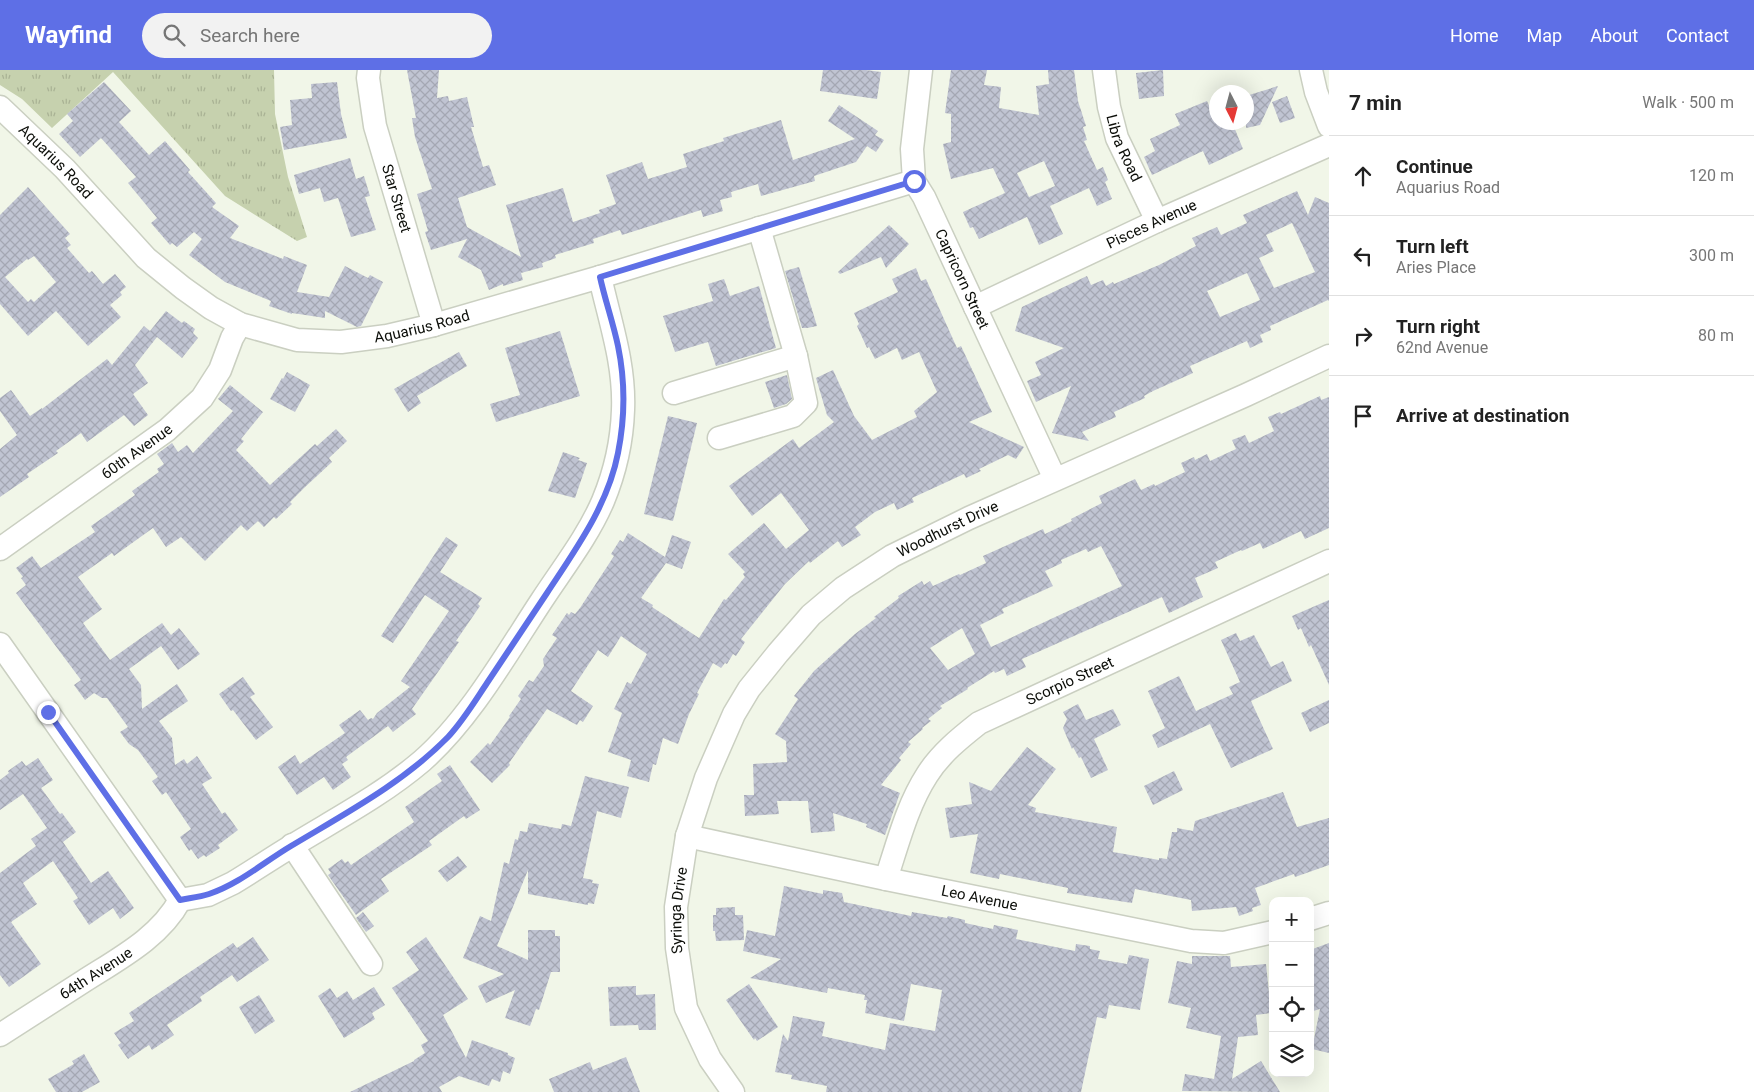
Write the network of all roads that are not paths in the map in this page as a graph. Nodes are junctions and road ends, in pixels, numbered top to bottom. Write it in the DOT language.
graph roads {
  1 [pos="368,70"];
  2 [pos="921,70"];
  3 [pos="1104,70"];
  4 [pos="1311,70"];
  5 [pos="0,107"];
  6 [pos="1329,126"];
  7 [pos="1329,145"];
  8 [pos="914,181"];
  9 [pos="1157,221"];
  10 [pos="759,228"];
  11 [pos="600,277"];
  12 [pos="975,307"];
  13 [pos="240,324"];
  14 [pos="434,325"];
  15 [pos="796,356"];
  16 [pos="1329,356"];
  17 [pos="674,393"];
  18 [pos="719,438"];
  19 [pos="1055,479"];
  20 [pos="0,549"];
  21 [pos="1329,562"];
  22 [pos="0,644"];
  23 [pos="687,836"];
  24 [pos="292,845"];
  25 [pos="886,879"];
  26 [pos="180,900"];
  27 [pos="1329,913"];
  28 [pos="1314,918"];
  29 [pos="1269,933"];
  30 [pos="371,964"];
  31 [pos="0,1035"];
  32 [pos="733,1092"];
  1 -- 14 [label="street, Star Street"];
  2 -- 8 [label="street, Capricorn Street"];
  3 -- 9 [label="street, Libra Road"];
  4 -- 6 [label="street"];
  5 -- 13 [label="street, Aquarius Road"];
  7 -- 9 [label="street, Pisces Avenue"];
  8 -- 10 [label="street, Aquarius Road"];
  8 -- 12 [label="street, Capricorn Street"];
  9 -- 12 [label="street, Pisces Avenue"];
  10 -- 11 [label="street, Aquarius Road"];
  10 -- 15 [label="street"];
  11 -- 14 [label="street, Aquarius Road"];
  11 -- 24 [label="street"];
  12 -- 19 [label="street, Capricorn Street"];
  13 -- 14 [label="street, Aquarius Road"];
  13 -- 20 [label="street, 60th Avenue"];
  15 -- 17 [label="street"];
  15 -- 18 [label="street"];
  16 -- 19 [label="street, Woodhurst Drive"];
  19 -- 23 [label="street, Woodhurst Drive"];
  21 -- 25 [label="street, Scorpio Street"];
  22 -- 26 [label="street"];
  23 -- 25 [label="street, Leo Avenue"];
  23 -- 32 [label="street, Syringa Drive"];
  24 -- 26 [label="street"];
  24 -- 30 [label="street"];
  25 -- 29 [label="street, Leo Avenue"];
  26 -- 31 [label="street, 64th Avenue"];
  27 -- 28 [label="street"];
}
